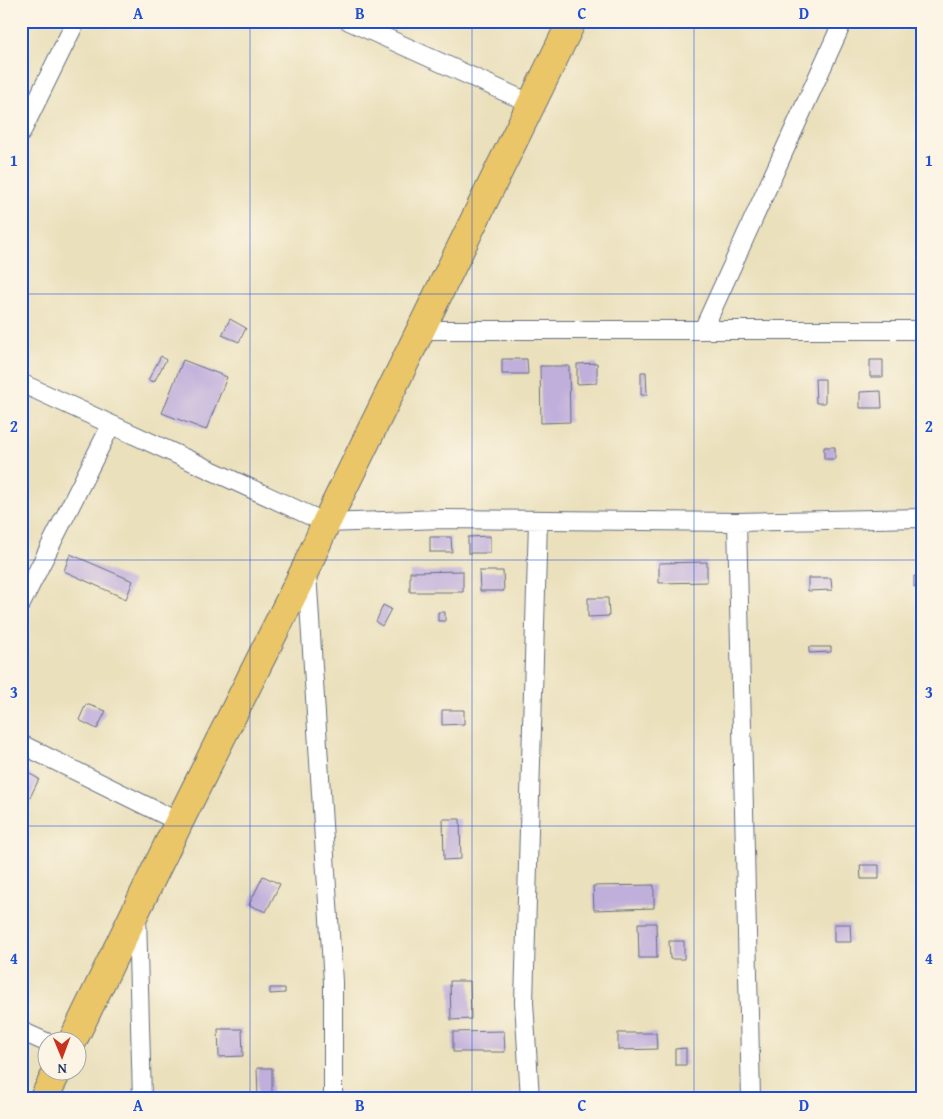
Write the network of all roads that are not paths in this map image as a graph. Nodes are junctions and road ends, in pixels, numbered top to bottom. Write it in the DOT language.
graph roads {
  1 [pos="76,21"];
  2 [pos="349,21"];
  3 [pos="572,21"];
  4 [pos="843,21"];
  5 [pos="532,104"];
  6 [pos="21,133"];
  7 [pos="420,330"];
  8 [pos="703,330"];
  9 [pos="922,330"];
  10 [pos="21,383"];
  11 [pos="111,425"];
  12 [pos="922,518"];
  13 [pos="538,520"];
  14 [pos="737,522"];
  15 [pos="326,523"];
  16 [pos="306,568"];
  17 [pos="21,604"];
  18 [pos="21,744"];
  19 [pos="179,822"];
  20 [pos="137,908"];
  21 [pos="21,1031"];
  22 [pos="77,1032"];
  23 [pos="38,1039"];
  24 [pos="52,1082"];
  25 [pos="44,1098"];
  26 [pos="142,1098"];
  27 [pos="333,1098"];
  28 [pos="530,1098"];
  29 [pos="752,1098"];
  1 -- 6 [label="street"];
  2 -- 5 [label="street"];
  3 -- 5 [label="main road"];
  4 -- 8 [label="street"];
  5 -- 7 [label="main road"];
  7 -- 8 [label="street"];
  7 -- 15 [label="main road"];
  8 -- 9 [label="street"];
  10 -- 11 [label="street"];
  11 -- 15 [label="street"];
  11 -- 17 [label="street"];
  12 -- 14 [label="street"];
  13 -- 14 [label="street"];
  13 -- 15 [label="street"];
  13 -- 28 [label="street"];
  14 -- 29 [label="street"];
  15 -- 16 [label="main road"];
  16 -- 19 [label="main road"];
  16 -- 27 [label="street"];
  18 -- 19 [label="street"];
  19 -- 20 [label="main road"];
  20 -- 22 [label="main road"];
  20 -- 26 [label="street"];
  21 -- 23 [label="street"];
  24 -- 25 [label="main road"];
}
